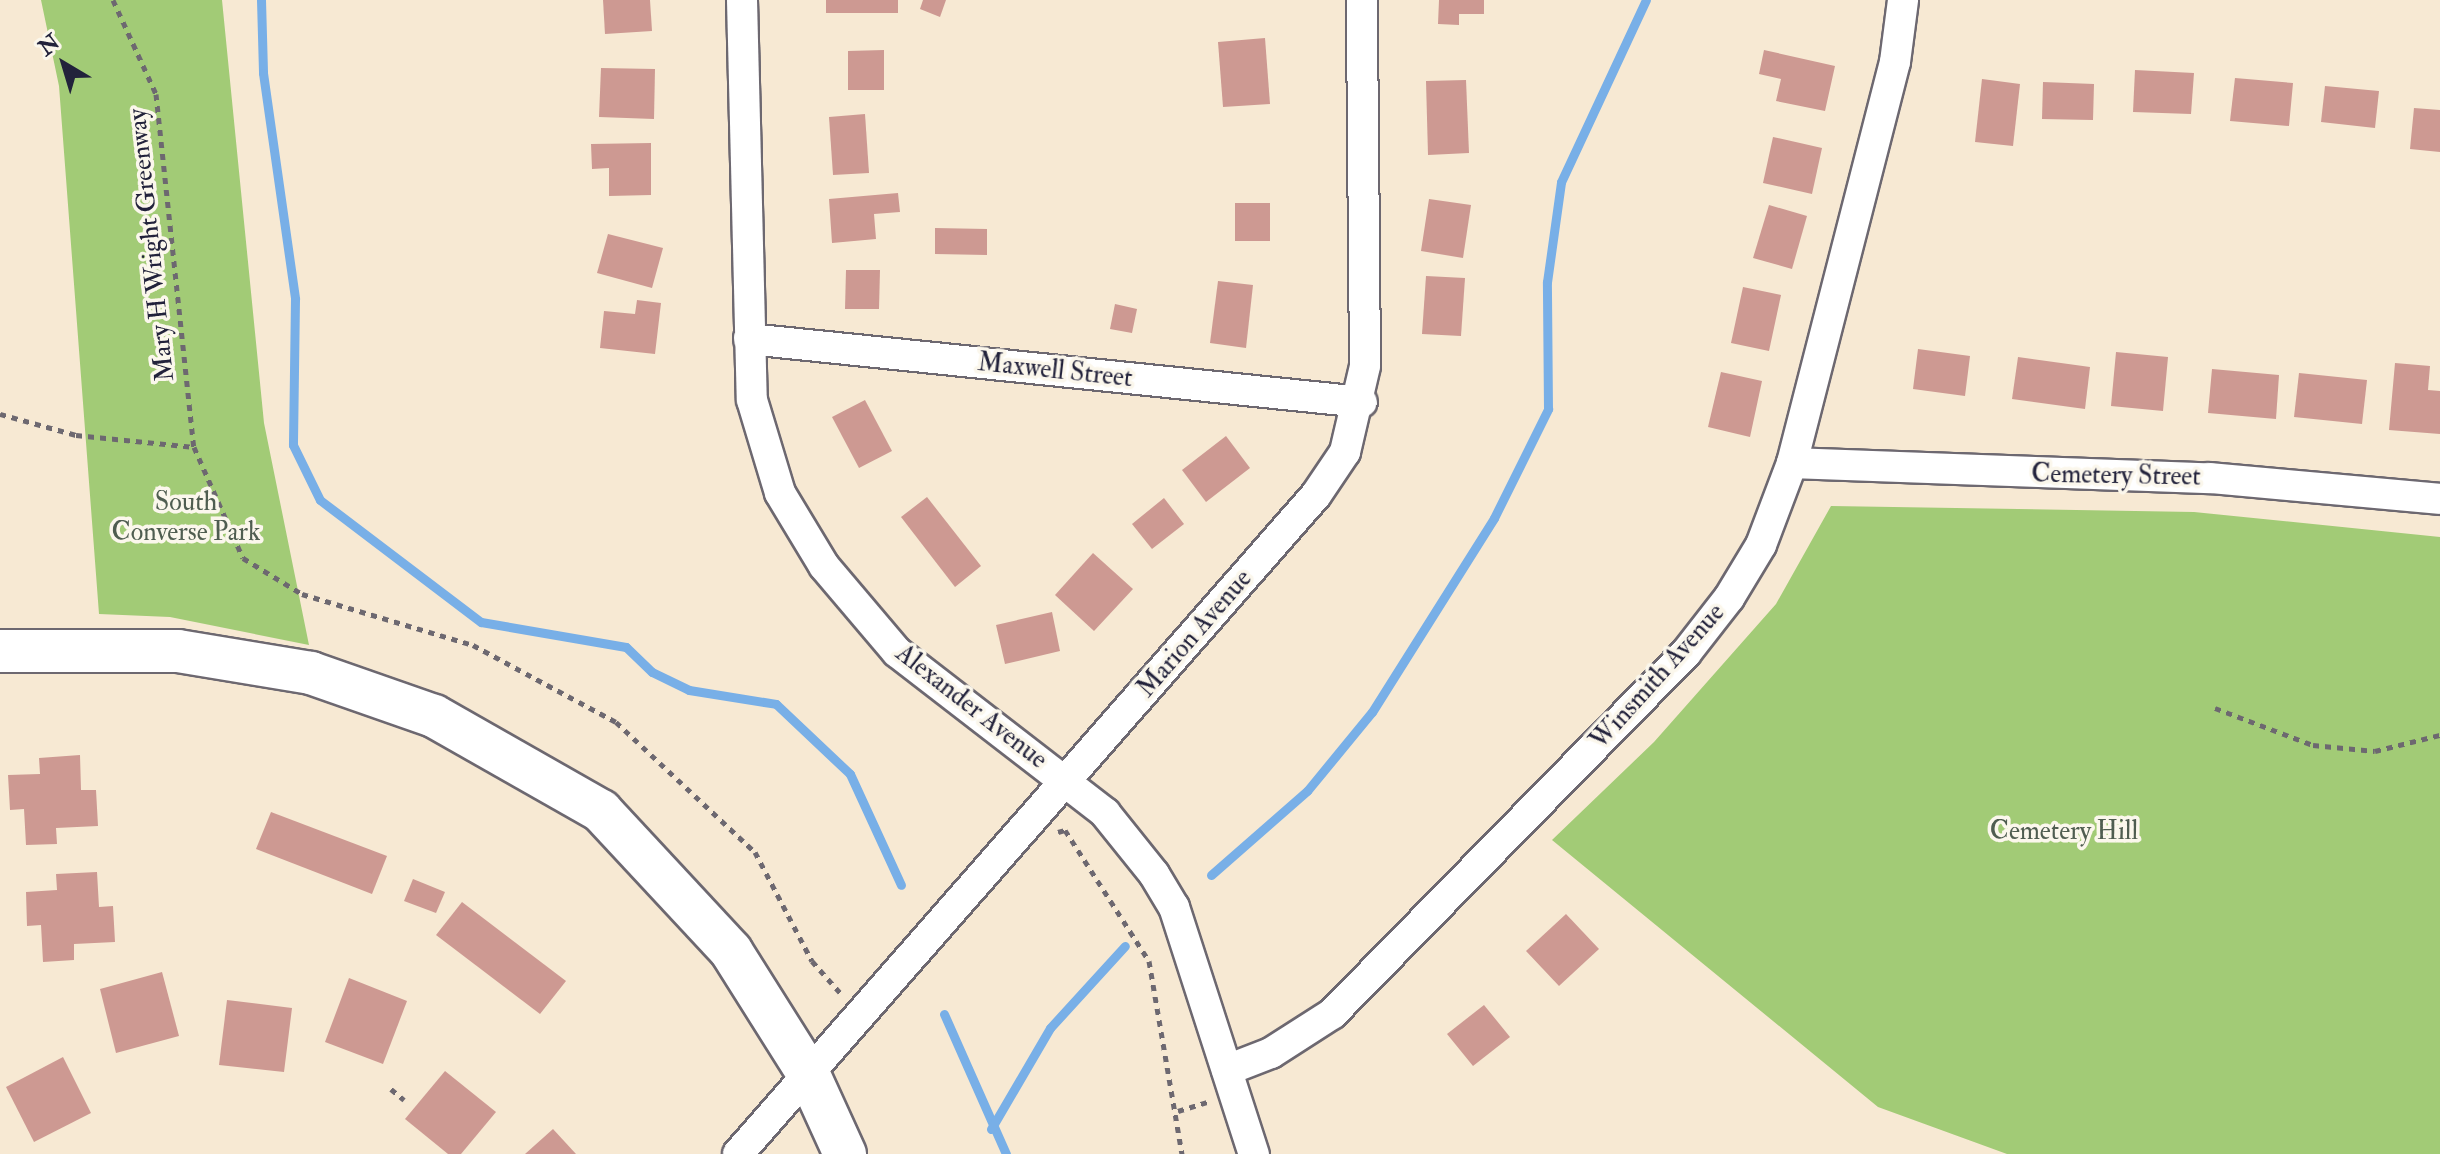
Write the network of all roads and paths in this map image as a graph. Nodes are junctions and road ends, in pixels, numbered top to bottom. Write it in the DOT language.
graph roads {
  1 [pos="113,0"];
  2 [pos="742,0"];
  3 [pos="1362,0"];
  4 [pos="1903,0"];
  5 [pos="749,339"];
  6 [pos="1362,402"];
  7 [pos="0,414"];
  8 [pos="194,447"];
  9 [pos="1792,463"];
  10 [pos="2440,499"];
  11 [pos="0,651"];
  12 [pos="2215,708"];
  13 [pos="2440,735"];
  14 [pos="1067,781"];
  15 [pos="1065,830"];
  16 [pos="843,997"];
  17 [pos="1227,1070"];
  18 [pos="809,1075"];
  19 [pos="391,1089"];
  20 [pos="404,1100"];
  21 [pos="738,1154"];
  22 [pos="845,1154"];
  23 [pos="1182,1154"];
  24 [pos="1254,1154"];
  1 -- 8 [label="path, Mary H Wright Greenway"];
  2 -- 5 [label="street, Alexander Avenue"];
  3 -- 6 [label="street, Marion Avenue"];
  4 -- 9 [label="street, Winsmith Avenue"];
  5 -- 6 [label="street, Maxwell Street"];
  5 -- 14 [label="street, Alexander Avenue"];
  6 -- 14 [label="street, Marion Avenue"];
  7 -- 8 [label="path"];
  8 -- 16 [label="path, Mary H Wright Greenway"];
  9 -- 10 [label="street, Cemetery Street"];
  9 -- 17 [label="street, Winsmith Avenue"];
  11 -- 18 [label="street"];
  12 -- 13 [label="path"];
  14 -- 17 [label="street, Alexander Avenue"];
  14 -- 18 [label="street, Marion Avenue"];
  15 -- 23 [label="path"];
  17 -- 24 [label="street, Alexander Avenue"];
  18 -- 21 [label="street, Marion Avenue"];
  18 -- 22 [label="street"];
  19 -- 20 [label="path"];
}
